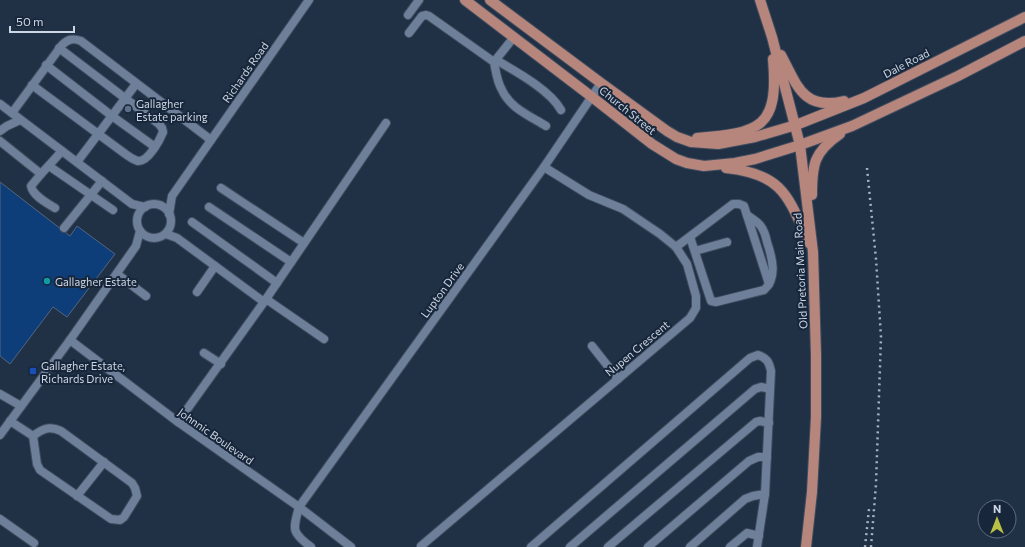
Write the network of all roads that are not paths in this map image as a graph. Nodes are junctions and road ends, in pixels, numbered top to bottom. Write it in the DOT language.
graph roads {
  1 [pos="309,0"];
  2 [pos="419,0"];
  3 [pos="465,0"];
  4 [pos="490,0"];
  5 [pos="760,0"];
  6 [pos="408,15"];
  7 [pos="1025,18"];
  8 [pos="409,33"];
  9 [pos="771,36"];
  10 [pos="514,37"];
  11 [pos="1025,41"];
  12 [pos="59,48"];
  13 [pos="495,61"];
  14 [pos="46,65"];
  15 [pos="601,83"];
  16 [pos="136,84"];
  17 [pos="32,85"];
  18 [pos="878,91"];
  19 [pos="592,97"];
  20 [pos="125,98"];
  21 [pos="0,104"];
  22 [pos="561,110"];
  23 [pos="12,113"];
  24 [pos="112,116"];
  25 [pos="20,120"];
  26 [pos="386,123"];
  27 [pos="796,124"];
  28 [pos="546,126"];
  29 [pos="852,126"];
  30 [pos="0,131"];
  31 [pos="99,135"];
  32 [pos="684,139"];
  33 [pos="211,140"];
  34 [pos="0,141"];
  35 [pos="800,145"];
  36 [pos="155,147"];
  37 [pos="62,151"];
  38 [pos="77,162"];
  39 [pos="48,166"];
  40 [pos="711,166"];
  41 [pos="544,167"];
  42 [pos="41,174"];
  43 [pos="102,181"];
  44 [pos="221,188"];
  45 [pos="92,195"];
  46 [pos="172,196"];
  47 [pos="132,204"];
  48 [pos="156,205"];
  49 [pos="145,207"];
  50 [pos="209,207"];
  51 [pos="55,208"];
  52 [pos="113,210"];
  53 [pos="169,214"];
  54 [pos="138,215"];
  55 [pos="192,222"];
  56 [pos="170,224"];
  57 [pos="64,228"];
  58 [pos="140,231"];
  59 [pos="166,234"];
  60 [pos="149,237"];
  61 [pos="690,237"];
  62 [pos="177,238"];
  63 [pos="727,242"];
  64 [pos="304,243"];
  65 [pos="136,246"];
  66 [pos="676,247"];
  67 [pos="813,248"];
  68 [pos="695,251"];
  69 [pos="291,262"];
  70 [pos="215,266"];
  71 [pos="116,274"];
  72 [pos="277,283"];
  73 [pos="197,292"];
  74 [pos="146,296"];
  75 [pos="265,301"];
  76 [pos="324,339"];
  77 [pos="70,340"];
  78 [pos="592,346"];
  79 [pos="204,353"];
  80 [pos="221,364"];
  81 [pos="618,379"];
  82 [pos="770,389"];
  83 [pos="0,394"];
  84 [pos="21,406"];
  85 [pos="10,421"];
  86 [pos="178,422"];
  87 [pos="769,423"];
  88 [pos="0,435"];
  89 [pos="33,436"];
  90 [pos="767,457"];
  91 [pos="104,462"];
  92 [pos="765,494"];
  93 [pos="77,496"];
  94 [pos="299,507"];
  95 [pos="0,519"];
  96 [pos="759,536"];
  97 [pos="34,543"];
  98 [pos="420,546"];
  99 [pos="311,547"];
  100 [pos="351,547"];
  101 [pos="531,547"];
  102 [pos="570,547"];
  103 [pos="608,547"];
  104 [pos="648,547"];
  105 [pos="690,547"];
  106 [pos="730,547"];
  107 [pos="757,547"];
  108 [pos="806,547"];
  1 -- 33 [label="street, Richards Road"];
  2 -- 6 [label="street"];
  3 -- 10 [label="main road, Church Street"];
  4 -- 15 [label="main road, Church Street"];
  5 -- 9 [label="main road, Old Pretoria Main Road"];
  7 -- 18 [label="main road, Dale Road"];
  8 -- 13 [label="street"];
  9 -- 18 [label="main road"];
  9 -- 27 [label="main road, Old Pretoria Main Road"];
  9 -- 32 [label="main road"];
  10 -- 13 [label="street"];
  10 -- 19 [label="main road, Church Street"];
  11 -- 29 [label="main road"];
  12 -- 14 [label="street"];
  12 -- 16 [label="street"];
  12 -- 20 [label="street"];
  13 -- 22 [label="street"];
  13 -- 28 [label="street"];
  14 -- 17 [label="street"];
  14 -- 24 [label="street"];
  15 -- 19 [label="street, Lupton Drive"];
  15 -- 32 [label="main road, Church Street"];
  16 -- 20 [label="street"];
  16 -- 33 [label="street"];
  17 -- 23 [label="street"];
  17 -- 31 [label="street"];
  18 -- 27 [label="main road, Dale Road"];
  19 -- 40 [label="main road, Church Street"];
  19 -- 41 [label="street, Lupton Drive"];
  20 -- 24 [label="street"];
  20 -- 36 [label="street"];
  21 -- 23 [label="street"];
  23 -- 25 [label="street"];
  24 -- 31 [label="street"];
  24 -- 36 [label="street"];
  25 -- 30 [label="street"];
  25 -- 37 [label="street"];
  26 -- 64 [label="street"];
  27 -- 32 [label="main road, Church Street"];
  27 -- 35 [label="main road, Old Pretoria Main Road"];
  29 -- 35 [label="main road"];
  29 -- 67 [label="main road"];
  31 -- 36 [label="street"];
  31 -- 38 [label="street"];
  33 -- 46 [label="street, Richards Road"];
  34 -- 42 [label="street"];
  35 -- 40 [label="main road, Church Street"];
  35 -- 67 [label="main road, Old Pretoria Main Road"];
  37 -- 38 [label="street"];
  37 -- 39 [label="street"];
  38 -- 43 [label="street"];
  39 -- 42 [label="street"];
  39 -- 45 [label="street"];
  40 -- 67 [label="main road"];
  41 -- 66 [label="street, Nupen Crescent"];
  41 -- 94 [label="street, Lupton Drive"];
  42 -- 51 [label="street"];
  43 -- 45 [label="street"];
  43 -- 47 [label="street"];
  44 -- 64 [label="street"];
  45 -- 52 [label="street"];
  45 -- 57 [label="street"];
  46 -- 48 [label="street, Richards Road"];
  46 -- 53 [label="street, Richards Road"];
  47 -- 49 [label="street"];
  47 -- 54 [label="street"];
  48 -- 49 [label="street"];
  48 -- 53 [label="street"];
  49 -- 54 [label="street"];
  50 -- 69 [label="street"];
  53 -- 56 [label="street"];
  54 -- 58 [label="street"];
  55 -- 72 [label="street"];
  56 -- 59 [label="street"];
  56 -- 62 [label="street"];
  58 -- 60 [label="street"];
  58 -- 65 [label="street"];
  59 -- 60 [label="street"];
  59 -- 62 [label="street"];
  60 -- 65 [label="street"];
  61 -- 66 [label="street"];
  61 -- 68 [label="street"];
  61 -- 68 [label="street"];
  62 -- 70 [label="street"];
  63 -- 68 [label="street"];
  64 -- 69 [label="street"];
  65 -- 71 [label="street"];
  66 -- 81 [label="street, Nupen Crescent"];
  67 -- 108 [label="main road, Old Pretoria Main Road"];
  69 -- 72 [label="street"];
  70 -- 73 [label="street"];
  70 -- 75 [label="street"];
  71 -- 74 [label="street"];
  71 -- 77 [label="street"];
  72 -- 75 [label="street"];
  75 -- 76 [label="street"];
  75 -- 80 [label="street"];
  77 -- 84 [label="street"];
  77 -- 86 [label="street, Johnnic Boulevard"];
  78 -- 81 [label="street"];
  79 -- 80 [label="street"];
  80 -- 86 [label="street"];
  81 -- 98 [label="street, Nupen Crescent"];
  82 -- 87 [label="street"];
  82 -- 101 [label="street"];
  82 -- 102 [label="street"];
  83 -- 84 [label="street"];
  84 -- 85 [label="street"];
  85 -- 88 [label="street"];
  85 -- 89 [label="street"];
  86 -- 94 [label="street, Johnnic Boulevard"];
  87 -- 90 [label="street"];
  87 -- 103 [label="street"];
  89 -- 91 [label="street"];
  89 -- 93 [label="street"];
  90 -- 92 [label="street"];
  90 -- 104 [label="street"];
  91 -- 93 [label="street"];
  91 -- 93 [label="street"];
  92 -- 96 [label="street"];
  92 -- 105 [label="street"];
  94 -- 99 [label="street"];
  94 -- 100 [label="street, Johnnic Boulevard"];
  95 -- 97 [label="street"];
  96 -- 106 [label="street"];
  96 -- 107 [label="street"];
}
